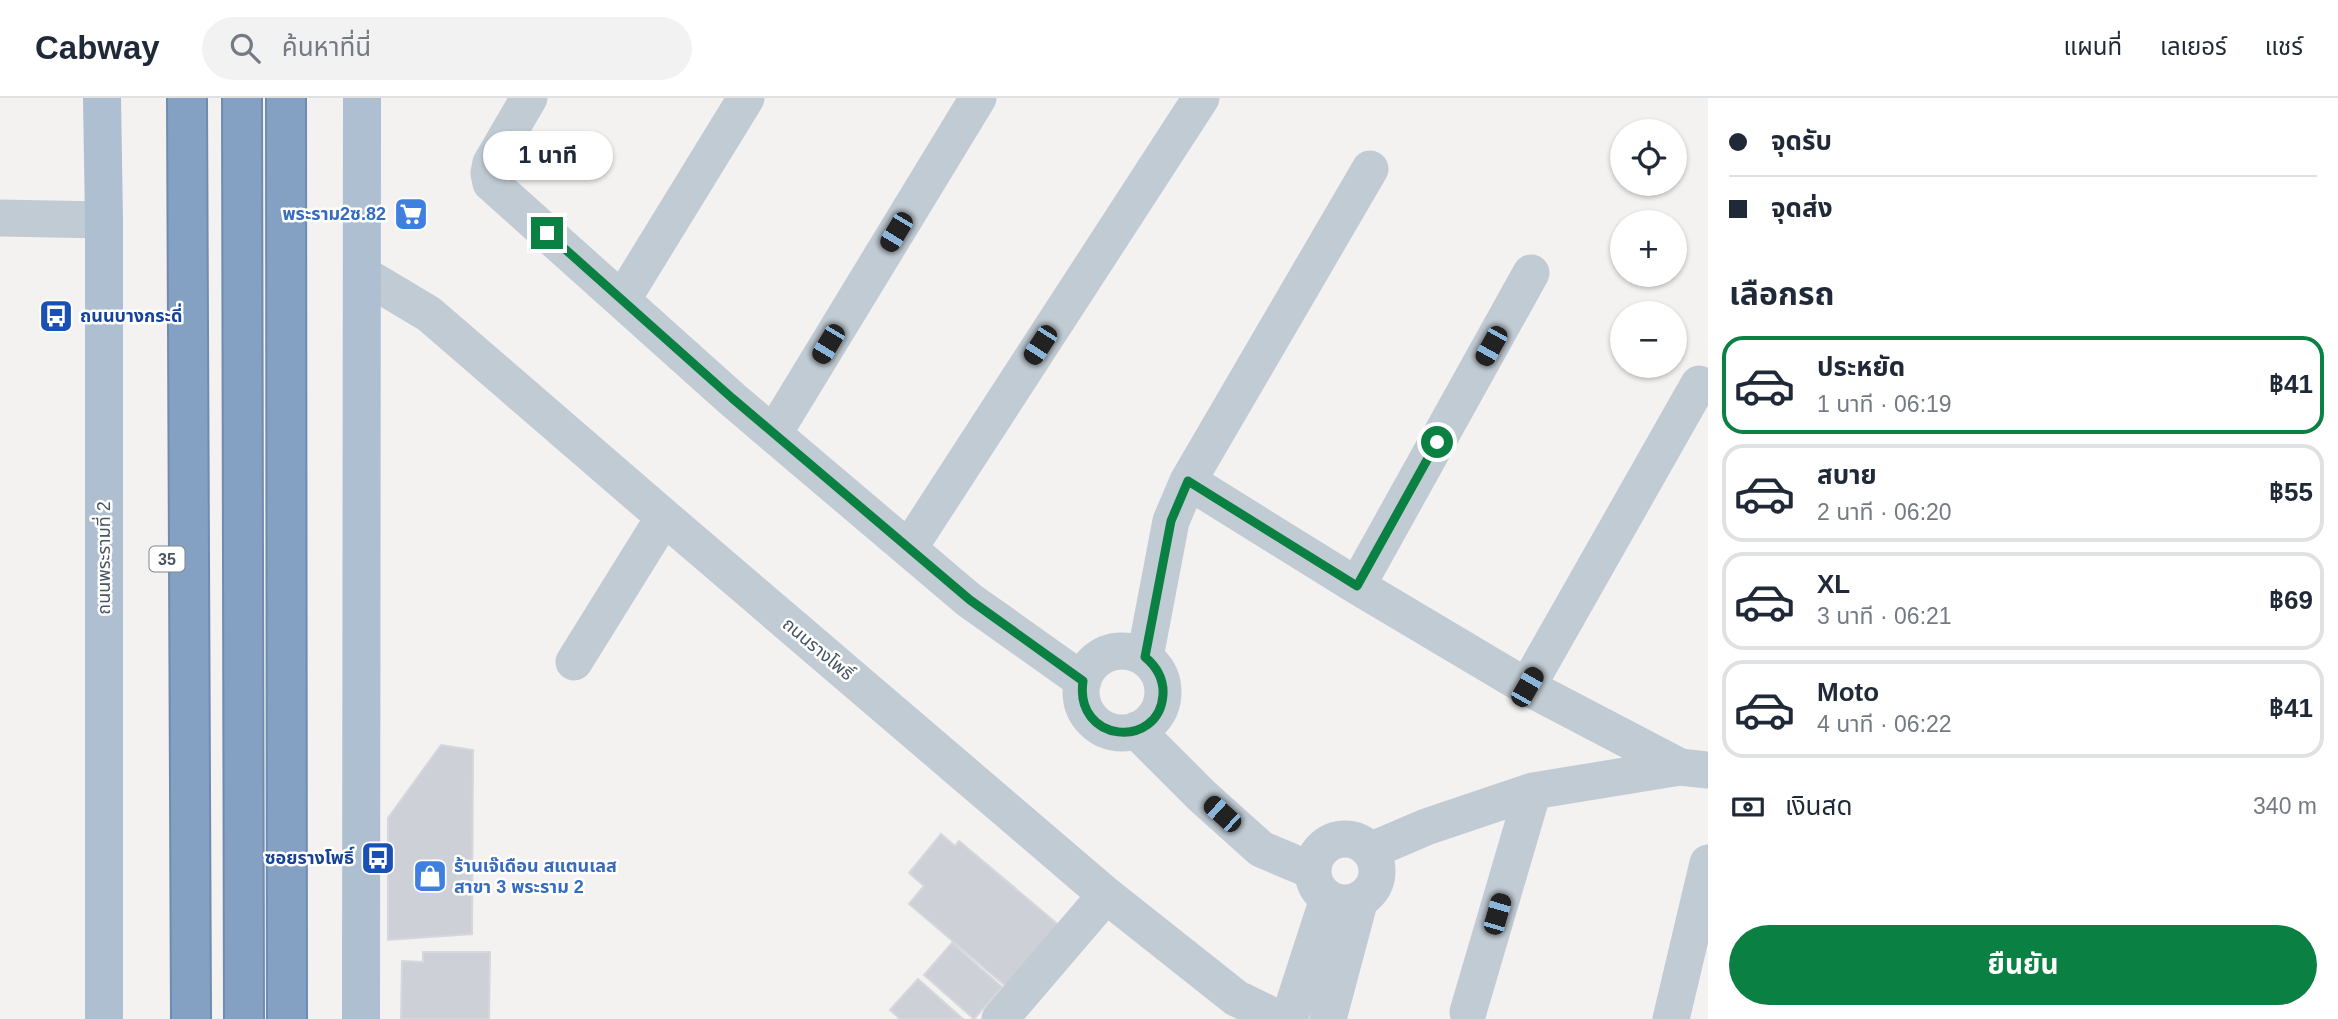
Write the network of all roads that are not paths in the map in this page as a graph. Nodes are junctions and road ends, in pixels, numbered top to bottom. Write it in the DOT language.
graph roads {
  1 [pos="102,98"];
  2 [pos="169,98"];
  3 [pos="187,98"];
  4 [pos="242,98"];
  5 [pos="286,98"];
  6 [pos="362,98"];
  7 [pos="529,98"];
  8 [pos="746,98"];
  9 [pos="978,98"];
  10 [pos="1201,98"];
  11 [pos="1370,169"];
  12 [pos="0,218"];
  13 [pos="104,220"];
  14 [pos="1531,273"];
  15 [pos="362,274"];
  16 [pos="622,300"];
  17 [pos="1699,384"];
  18 [pos="774,433"];
  19 [pos="1188,481"];
  20 [pos="664,517"];
  21 [pos="909,548"];
  22 [pos="1357,586"];
  23 [pos="1145,657"];
  24 [pos="574,662"];
  25 [pos="1083,681"];
  26 [pos="1527,687"];
  27 [pos="1136,730"];
  28 [pos="1694,769"];
  29 [pos="1534,791"];
  30 [pos="1370,851"];
  31 [pos="1708,863"];
  32 [pos="1334,890"];
  33 [pos="1106,895"];
  34 [pos="1227,1009"];
  35 [pos="1468,1012"];
  36 [pos="104,1019"];
  37 [pos="166,1019"];
  38 [pos="191,1019"];
  39 [pos="244,1019"];
  40 [pos="287,1019"];
  41 [pos="361,1019"];
  42 [pos="1000,1019"];
  43 [pos="1279,1019"];
  44 [pos="1289,1019"];
  45 [pos="1328,1019"];
  46 [pos="1671,1019"];
  1 -- 13 [label="main road, ถนนพระรามที่ 2"];
  2 -- 37 [label="highway, 35"];
  3 -- 38 [label="highway"];
  4 -- 39 [label="highway"];
  5 -- 40 [label="highway"];
  6 -- 15 [label="main road"];
  7 -- 16 [label="street"];
  8 -- 16 [label="street"];
  9 -- 18 [label="street"];
  10 -- 21 [label="street"];
  11 -- 19 [label="street"];
  12 -- 13 [label="street"];
  13 -- 36 [label="main road, ถนนพระรามที่ 2"];
  14 -- 22 [label="street"];
  15 -- 20 [label="street, ถนนรางโพธิ์"];
  15 -- 41 [label="main road"];
  16 -- 18 [label="street"];
  17 -- 26 [label="street"];
  18 -- 21 [label="street"];
  19 -- 22 [label="street"];
  19 -- 23 [label="street"];
  20 -- 24 [label="street"];
  20 -- 33 [label="street, ถนนรางโพธิ์"];
  21 -- 25 [label="street"];
  22 -- 26 [label="street"];
  23 -- 25 [label="street"];
  23 -- 27 [label="street"];
  25 -- 27 [label="street"];
  26 -- 28 [label="street"];
  27 -- 32 [label="street"];
  28 -- 29 [label="street"];
  29 -- 30 [label="street"];
  29 -- 35 [label="street"];
  30 -- 32 [label="street"];
  30 -- 32 [label="street"];
  31 -- 46 [label="street"];
  32 -- 44 [label="street"];
  32 -- 45 [label="street"];
  33 -- 34 [label="street, ถนนรางโพธิ์"];
  33 -- 42 [label="street"];
  34 -- 43 [label="street, ถนนรางโพธิ์"];
}
